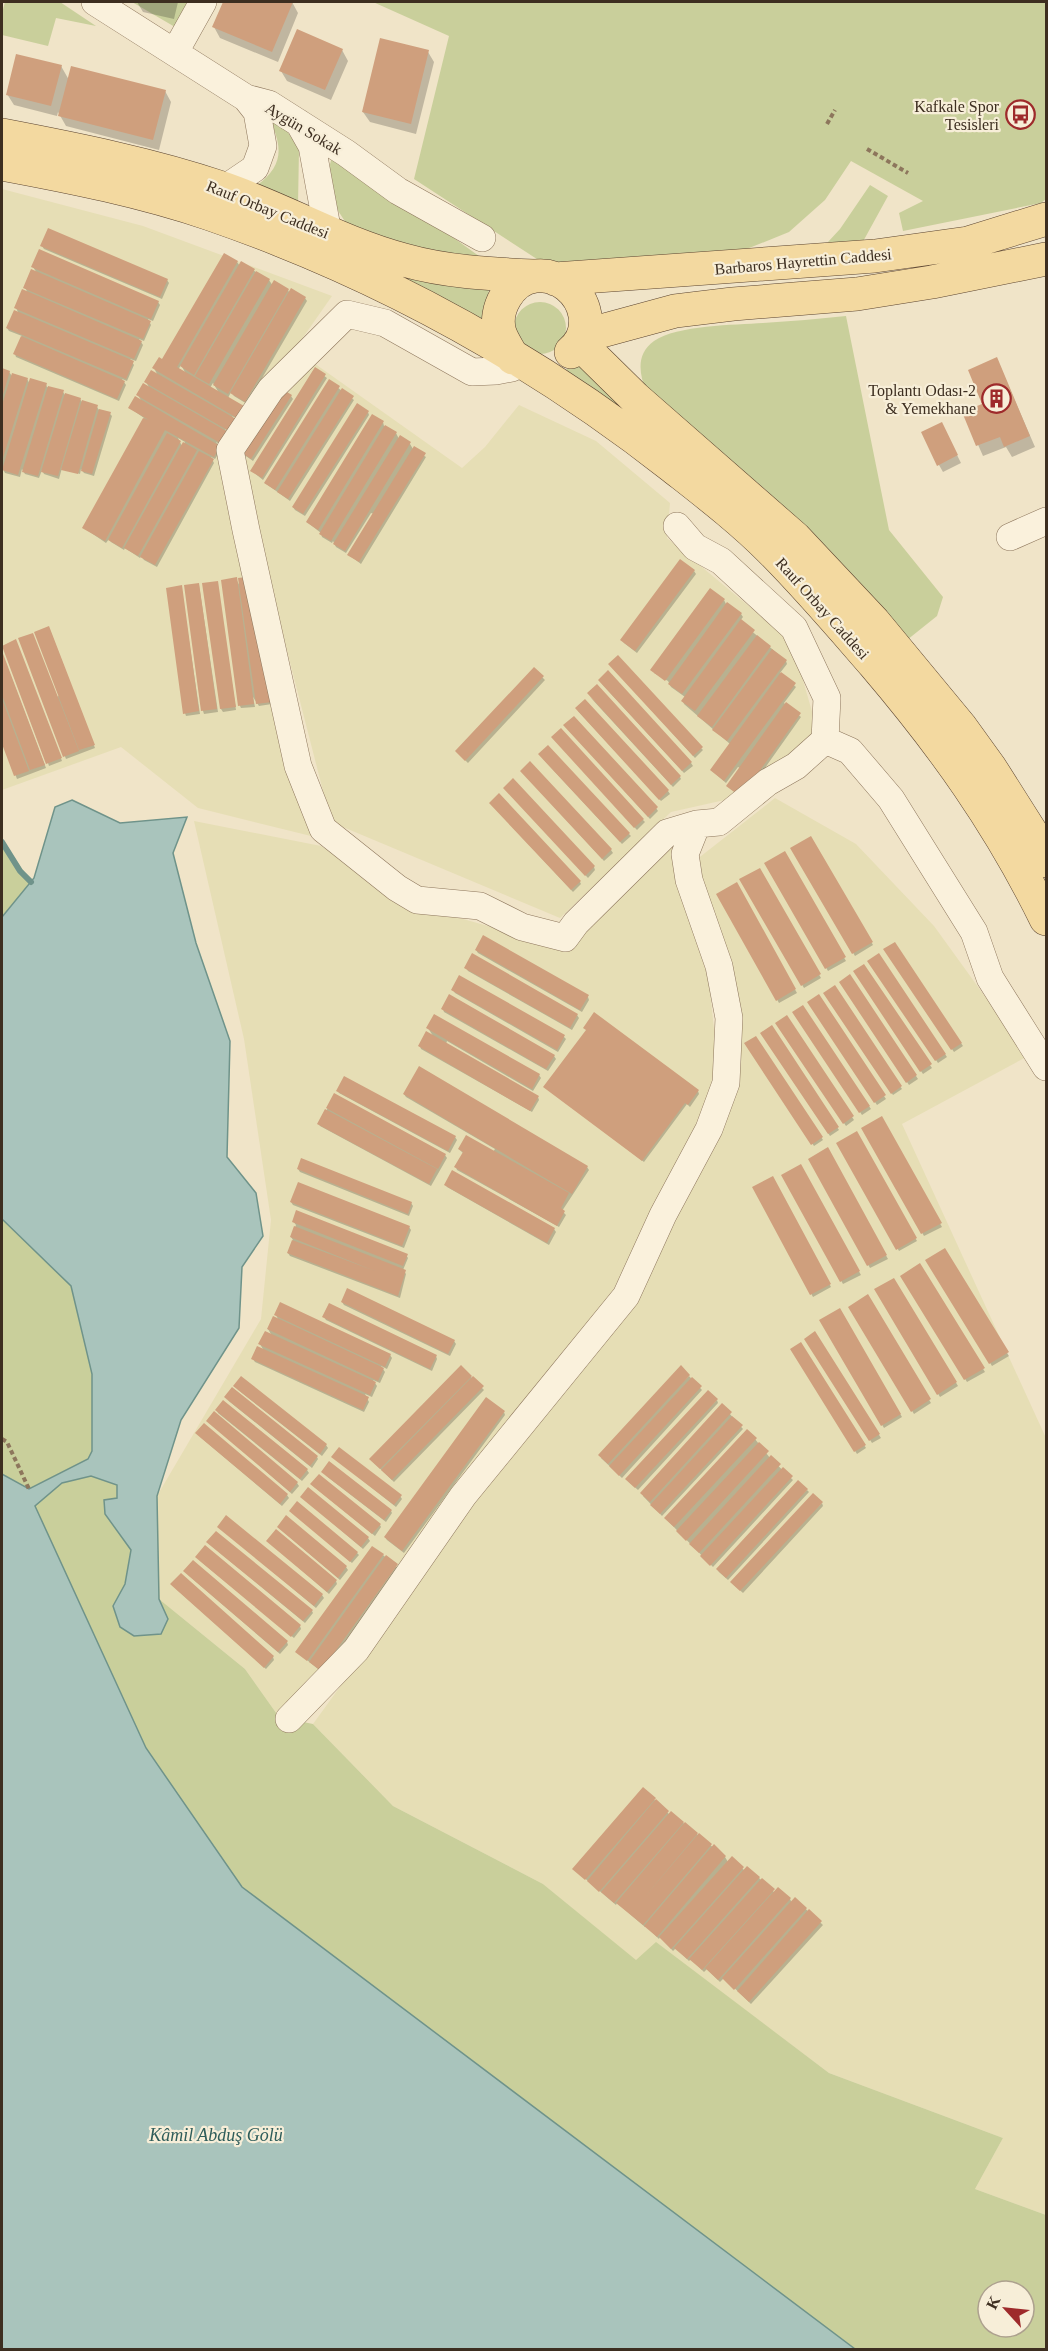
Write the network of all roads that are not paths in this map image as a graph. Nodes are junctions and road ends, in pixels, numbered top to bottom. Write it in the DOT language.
graph roads {
  1 [pos="95,2"];
  2 [pos="203,2"];
  3 [pos="175,52"];
  4 [pos="246,98"];
  5 [pos="299,123"];
  6 [pos="2,135"];
  7 [pos="2,164"];
  8 [pos="224,189"];
  9 [pos="1047,219"];
  10 [pos="328,233"];
  11 [pos="482,238"];
  12 [pos="1042,265"];
  13 [pos="544,278"];
  14 [pos="664,314"];
  15 [pos="581,339"];
  16 [pos="521,361"];
  17 [pos="625,387"];
  18 [pos="1047,521"];
  19 [pos="677,526"];
  20 [pos="1010,537"];
  21 [pos="825,740"];
  22 [pos="698,824"];
  23 [pos="1047,861"];
  24 [pos="1047,919"];
  25 [pos="1047,1067"];
  26 [pos="289,1719"];
  1 -- 3 [label="street, Aygün Sokak"];
  2 -- 3 [label="street"];
  3 -- 4 [label="street, Aygün Sokak"];
  4 -- 5 [label="street, Aygün Sokak"];
  4 -- 8 [label="street"];
  5 -- 10 [label="street"];
  5 -- 11 [label="street, Aygün Sokak"];
  6 -- 8 [label="main road, Rauf Orbay Caddesi"];
  7 -- 16 [label="main road, Rauf Orbay Caddesi"];
  8 -- 10 [label="main road, Rauf Orbay Caddesi"];
  9 -- 13 [label="main road, Barbaros Hayrettin Caddesi"];
  10 -- 13 [label="main road, Rauf Orbay Caddesi"];
  12 -- 14 [label="main road"];
  13 -- 15 [label="main road"];
  13 -- 16 [label="main road"];
  14 -- 15 [label="main road"];
  14 -- 17 [label="main road"];
  15 -- 16 [label="main road"];
  15 -- 17 [label="main road, Rauf Orbay Caddesi"];
  16 -- 22 [label="street"];
  16 -- 24 [label="main road, Rauf Orbay Caddesi"];
  17 -- 23 [label="main road, Rauf Orbay Caddesi"];
  18 -- 20 [label="street"];
  19 -- 21 [label="street"];
  21 -- 22 [label="street"];
  21 -- 25 [label="street"];
  22 -- 26 [label="street"];
}
